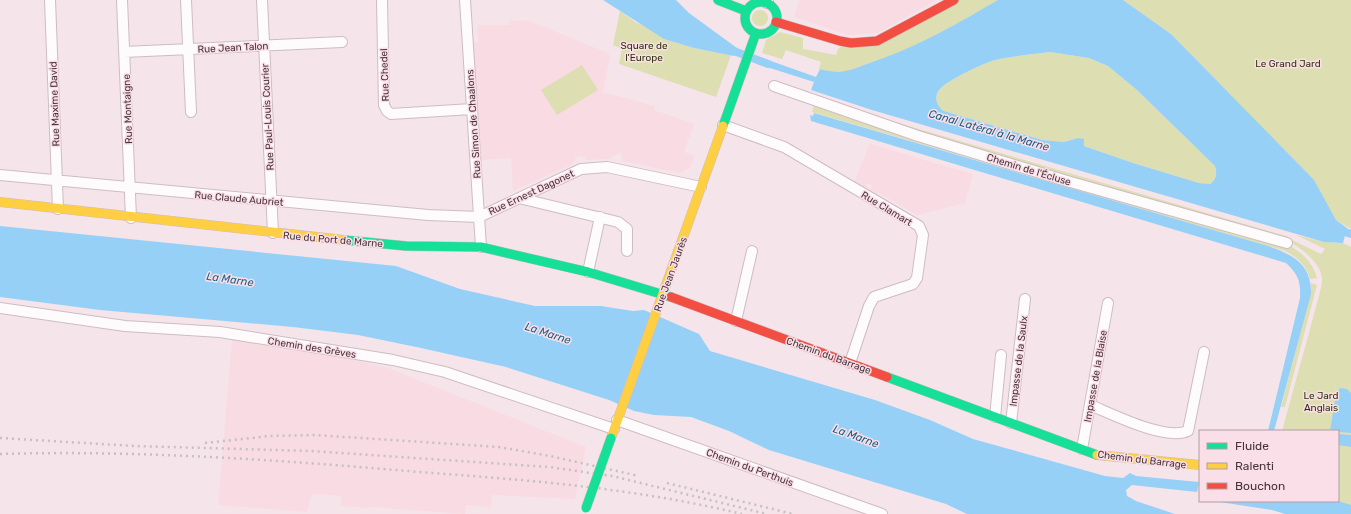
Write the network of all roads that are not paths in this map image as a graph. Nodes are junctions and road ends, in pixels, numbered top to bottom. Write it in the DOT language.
graph roads {
  1 [pos="50,0"];
  2 [pos="122,0"];
  3 [pos="186,0"];
  4 [pos="262,0"];
  5 [pos="382,0"];
  6 [pos="465,0"];
  7 [pos="718,0"];
  8 [pos="954,0"];
  9 [pos="768,2"];
  10 [pos="746,11"];
  11 [pos="776,22"];
  12 [pos="754,37"];
  13 [pos="342,42"];
  14 [pos="264,46"];
  15 [pos="188,49"];
  16 [pos="124,52"];
  17 [pos="774,86"];
  18 [pos="472,109"];
  19 [pos="191,112"];
  20 [pos="723,125"];
  21 [pos="0,175"];
  22 [pos="56,180"];
  23 [pos="130,187"];
  24 [pos="701,187"];
  25 [pos="519,198"];
  26 [pos="271,201"];
  27 [pos="0,202"];
  28 [pos="58,209"];
  29 [pos="479,217"];
  30 [pos="600,217"];
  31 [pos="131,218"];
  32 [pos="273,233"];
  33 [pos="1287,242"];
  34 [pos="481,247"];
  35 [pos="627,251"];
  36 [pos="752,251"];
  37 [pos="588,272"];
  38 [pos="662,297"];
  39 [pos="1025,299"];
  40 [pos="1108,303"];
  41 [pos="0,308"];
  42 [pos="736,321"];
  43 [pos="1204,352"];
  44 [pos="1001,355"];
  45 [pos="850,363"];
  46 [pos="1090,405"];
  47 [pos="995,417"];
  48 [pos="1011,423"];
  49 [pos="616,425"];
  50 [pos="1082,449"];
  51 [pos="1199,465"];
  52 [pos="585,511"];
  53 [pos="882,514"];
  1 -- 22 [label="street, Rue Maxime David"];
  2 -- 16 [label="street, Rue Montaigne"];
  3 -- 15 [label="street"];
  4 -- 14 [label="street, Rue Paul-Louis Courier"];
  5 -- 18 [label="street, Rue Chedel"];
  6 -- 18 [label="street, Rue Simon de Chaalons"];
  7 -- 10 [label="street"];
  8 -- 11 [label="street"];
  9 -- 10 [label="street"];
  9 -- 11 [label="street"];
  10 -- 12 [label="street"];
  11 -- 12 [label="street"];
  12 -- 20 [label="street, Rue Jean Jaurès"];
  13 -- 14 [label="street, Rue Jean Talon"];
  14 -- 15 [label="street, Rue Jean Talon"];
  14 -- 26 [label="street, Rue Paul-Louis Courier"];
  15 -- 16 [label="street, Rue Jean Talon"];
  15 -- 19 [label="street"];
  16 -- 23 [label="street, Rue Montaigne"];
  17 -- 33 [label="street, Chemin de l'Écluse"];
  18 -- 29 [label="street, Rue Simon de Chaalons"];
  20 -- 24 [label="street, Rue Jean Jaurès"];
  20 -- 45 [label="street, Rue Clamart"];
  21 -- 22 [label="street, Rue Claude Aubriet"];
  22 -- 23 [label="street, Rue Claude Aubriet"];
  22 -- 28 [label="street, Rue Maxime David"];
  23 -- 26 [label="street, Rue Claude Aubriet"];
  23 -- 31 [label="street, Rue Montaigne"];
  24 -- 25 [label="street, Rue Ernest Dagonet"];
  24 -- 38 [label="street, Rue Jean Jaurès"];
  25 -- 29 [label="street, Rue Ernest Dagonet"];
  25 -- 30 [label="street"];
  26 -- 29 [label="street, Rue Claude Aubriet"];
  26 -- 32 [label="street, Rue Paul-Louis Courier"];
  27 -- 28 [label="street, Rue du Port de Marne"];
  28 -- 31 [label="street, Rue du Port de Marne"];
  29 -- 34 [label="street, Rue Simon de Chaalons"];
  30 -- 35 [label="street"];
  30 -- 37 [label="street"];
  31 -- 32 [label="street, Rue du Port de Marne"];
  32 -- 34 [label="street, Rue du Port de Marne"];
  34 -- 37 [label="street, Rue du Port de Marne"];
  36 -- 42 [label="street"];
  37 -- 38 [label="street, Rue du Port de Marne"];
  38 -- 42 [label="street, Chemin du Barrage"];
  38 -- 49 [label="street, Rue Jean Jaurès"];
  39 -- 48 [label="street, Impasse de la Saulx"];
  40 -- 46 [label="street, Impasse de la Blaise"];
  41 -- 49 [label="street, Chemin des Grèves"];
  42 -- 45 [label="street, Chemin du Barrage"];
  43 -- 46 [label="street"];
  44 -- 47 [label="street"];
  45 -- 47 [label="street, Chemin du Barrage"];
  46 -- 50 [label="street, Impasse de la Blaise"];
  47 -- 48 [label="street, Chemin du Barrage"];
  48 -- 50 [label="street, Chemin du Barrage"];
  49 -- 52 [label="street, Rue Jean Jaurès, bridge"];
  49 -- 53 [label="street, Chemin du Perthuis"];
  50 -- 51 [label="street, Chemin du Barrage"];
}
